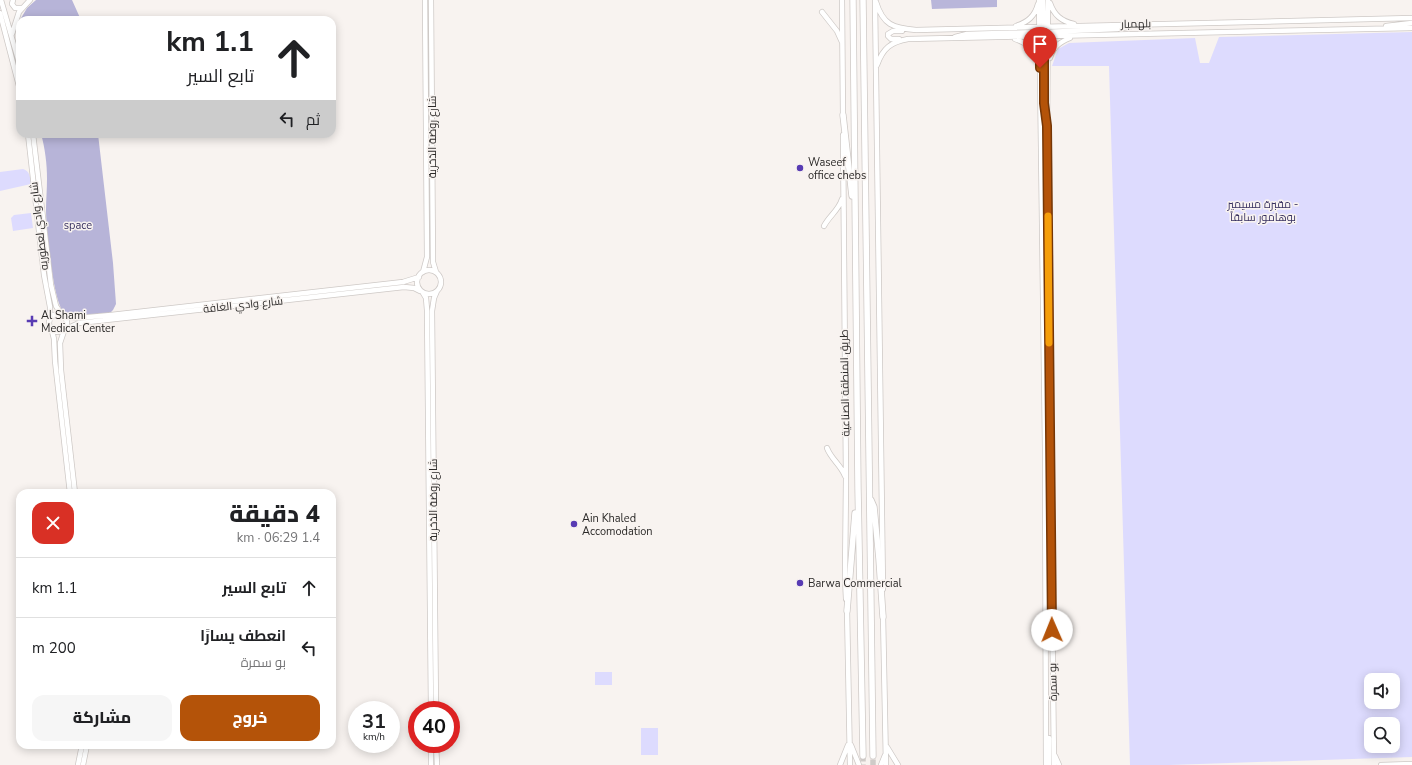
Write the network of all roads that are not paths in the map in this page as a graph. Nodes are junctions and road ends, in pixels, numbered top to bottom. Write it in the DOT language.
graph roads {
  1 [pos="1,0"];
  2 [pos="13,0"];
  3 [pos="30,0"];
  4 [pos="425,0"];
  5 [pos="431,0"];
  6 [pos="842,0"];
  7 [pos="853,0"];
  8 [pos="863,0"];
  9 [pos="875,0"];
  10 [pos="1039,0"];
  11 [pos="1044,0"];
  12 [pos="1048,0"];
  13 [pos="22,8"];
  14 [pos="822,12"];
  15 [pos="0,13"];
  16 [pos="18,16"];
  17 [pos="1412,18"];
  18 [pos="16,21"];
  19 [pos="1412,23"];
  20 [pos="1143,24"];
  21 [pos="1077,25"];
  22 [pos="1012,27"];
  23 [pos="1412,28"];
  24 [pos="1372,29"];
  25 [pos="916,30"];
  26 [pos="1044,32"];
  27 [pos="12,36"];
  28 [pos="1076,36"];
  29 [pos="1010,37"];
  30 [pos="908,39"];
  31 [pos="945,39"];
  32 [pos="843,45"];
  33 [pos="16,51"];
  34 [pos="1048,64"];
  35 [pos="1040,68"];
  36 [pos="876,69"];
  37 [pos="16,75"];
  38 [pos="843,115"];
  39 [pos="1047,126"];
  40 [pos="28,138"];
  41 [pos="33,138"];
  42 [pos="843,192"];
  43 [pos="855,214"];
  44 [pos="824,226"];
  45 [pos="423,272"];
  46 [pos="436,272"];
  47 [pos="419,277"];
  48 [pos="422,292"];
  49 [pos="437,292"];
  50 [pos="63,315"];
  51 [pos="50,318"];
  52 [pos="65,330"];
  53 [pos="52,331"];
  54 [pos="827,448"];
  55 [pos="846,479"];
  56 [pos="70,489"];
  57 [pos="75,489"];
  58 [pos="858,489"];
  59 [pos="870,497"];
  60 [pos="847,611"];
  61 [pos="883,617"];
  62 [pos="1046,687"];
  63 [pos="431,701"];
  64 [pos="436,701"];
  65 [pos="1046,710"];
  66 [pos="1053,718"];
  67 [pos="850,741"];
  68 [pos="886,746"];
  69 [pos="81,749"];
  70 [pos="86,749"];
  71 [pos="431,753"];
  72 [pos="436,753"];
  73 [pos="863,756"];
  74 [pos="873,756"];
  75 [pos="1412,764"];
  76 [pos="78,765"];
  77 [pos="83,765"];
  78 [pos="431,765"];
  79 [pos="437,765"];
  80 [pos="840,765"];
  81 [pos="850,765"];
  82 [pos="859,765"];
  83 [pos="880,765"];
  84 [pos="886,765"];
  85 [pos="898,765"];
  86 [pos="1042,765"];
  87 [pos="1046,765"];
  88 [pos="1049,765"];
  89 [pos="1054,765"];
  90 [pos="1059,765"];
  91 [pos="1381,765"];
  1 -- 27 [label="street"];
  2 -- 13 [label="street"];
  3 -- 13 [label="street"];
  4 -- 45 [label="street, شارع روضة الذخرية"];
  5 -- 46 [label="street, شارع روضة الذخرية"];
  6 -- 32 [label="street, طريق المنطقة الصناعية"];
  7 -- 43 [label="highway, طريق المنطقة الصناعية"];
  8 -- 59 [label="highway, طريق المنطقة الصناعية"];
  9 -- 25 [label="street, بلهمبار"];
  9 -- 36 [label="street"];
  10 -- 22 [label="street"];
  10 -- 26 [label="street, بو سمرة"];
  11 -- 26 [label="street"];
  12 -- 21 [label="street"];
  12 -- 26 [label="street, بو سمرة"];
  13 -- 16 [label="street"];
  14 -- 32 [label="street"];
  15 -- 37 [label="street"];
  17 -- 20 [label="street, بلهمبار"];
  18 -- 27 [label="street"];
  19 -- 24 [label="street"];
  20 -- 21 [label="street, بلهمبار"];
  20 -- 26 [label="street"];
  21 -- 26 [label="street, بلهمبار"];
  22 -- 25 [label="street, بلهمبار"];
  22 -- 26 [label="street, بلهمبار"];
  23 -- 24 [label="street, بلهمبار"];
  24 -- 28 [label="street, بلهمبار"];
  25 -- 30 [label="street"];
  26 -- 28 [label="street, بلهمبار"];
  26 -- 29 [label="street, بلهمبار"];
  26 -- 31 [label="street"];
  26 -- 34 [label="street, بو سمرة"];
  26 -- 35 [label="street, بو سمرة"];
  26 -- 39 [label="street"];
  27 -- 33 [label="street"];
  28 -- 34 [label="street"];
  29 -- 31 [label="street, بلهمبار"];
  29 -- 35 [label="street"];
  30 -- 31 [label="street, بلهمبار"];
  30 -- 36 [label="street, بلهمبار"];
  32 -- 38 [label="street, طريق المنطقة الصناعية"];
  34 -- 39 [label="street, بو سمرة"];
  35 -- 62 [label="street, بو سمرة"];
  36 -- 61 [label="street"];
  38 -- 42 [label="street, طريق المنطقة الصناعية"];
  38 -- 43 [label="highway"];
  39 -- 66 [label="street, بو سمرة"];
  40 -- 51 [label="street, شارع وادي لعطوريه"];
  41 -- 50 [label="street, شارع وادي لعطوريه"];
  42 -- 44 [label="street"];
  42 -- 55 [label="street, طريق المنطقة الصناعية"];
  43 -- 58 [label="highway, طريق المنطقة الصناعية"];
  45 -- 46 [label="street"];
  45 -- 47 [label="street"];
  46 -- 49 [label="street"];
  47 -- 48 [label="street"];
  47 -- 50 [label="street, شارع وادي الغافة"];
  48 -- 49 [label="street"];
  48 -- 52 [label="street, شارع وادي الغافة"];
  48 -- 63 [label="street, شارع روضة الذخرية"];
  49 -- 64 [label="street, شارع روضة الذخرية"];
  50 -- 51 [label="street"];
  50 -- 52 [label="street"];
  51 -- 53 [label="street"];
  52 -- 53 [label="street"];
  52 -- 57 [label="street"];
  53 -- 56 [label="street"];
  54 -- 55 [label="street"];
  55 -- 60 [label="street, طريق المنطقة الصناعية"];
  58 -- 60 [label="highway"];
  58 -- 73 [label="highway, طريق المنطقة الصناعية"];
  59 -- 61 [label="highway"];
  59 -- 74 [label="highway, طريق المنطقة الصناعية"];
  60 -- 67 [label="street, طريق المنطقة الصناعية"];
  61 -- 68 [label="street"];
  62 -- 65 [label="street, بو سمرة"];
  62 -- 88 [label="street"];
  65 -- 86 [label="street"];
  65 -- 87 [label="street, بو سمرة"];
  66 -- 89 [label="street, بو سمرة"];
  66 -- 90 [label="street"];
  67 -- 80 [label="street"];
  67 -- 81 [label="street, طريق المنطقة الصناعية"];
  67 -- 82 [label="street"];
  68 -- 83 [label="street"];
  68 -- 84 [label="street"];
  68 -- 85 [label="street"];
  69 -- 76 [label="street"];
  70 -- 77 [label="street"];
  71 -- 78 [label="street"];
  72 -- 79 [label="street"];
  75 -- 91 [label="street"];
}
